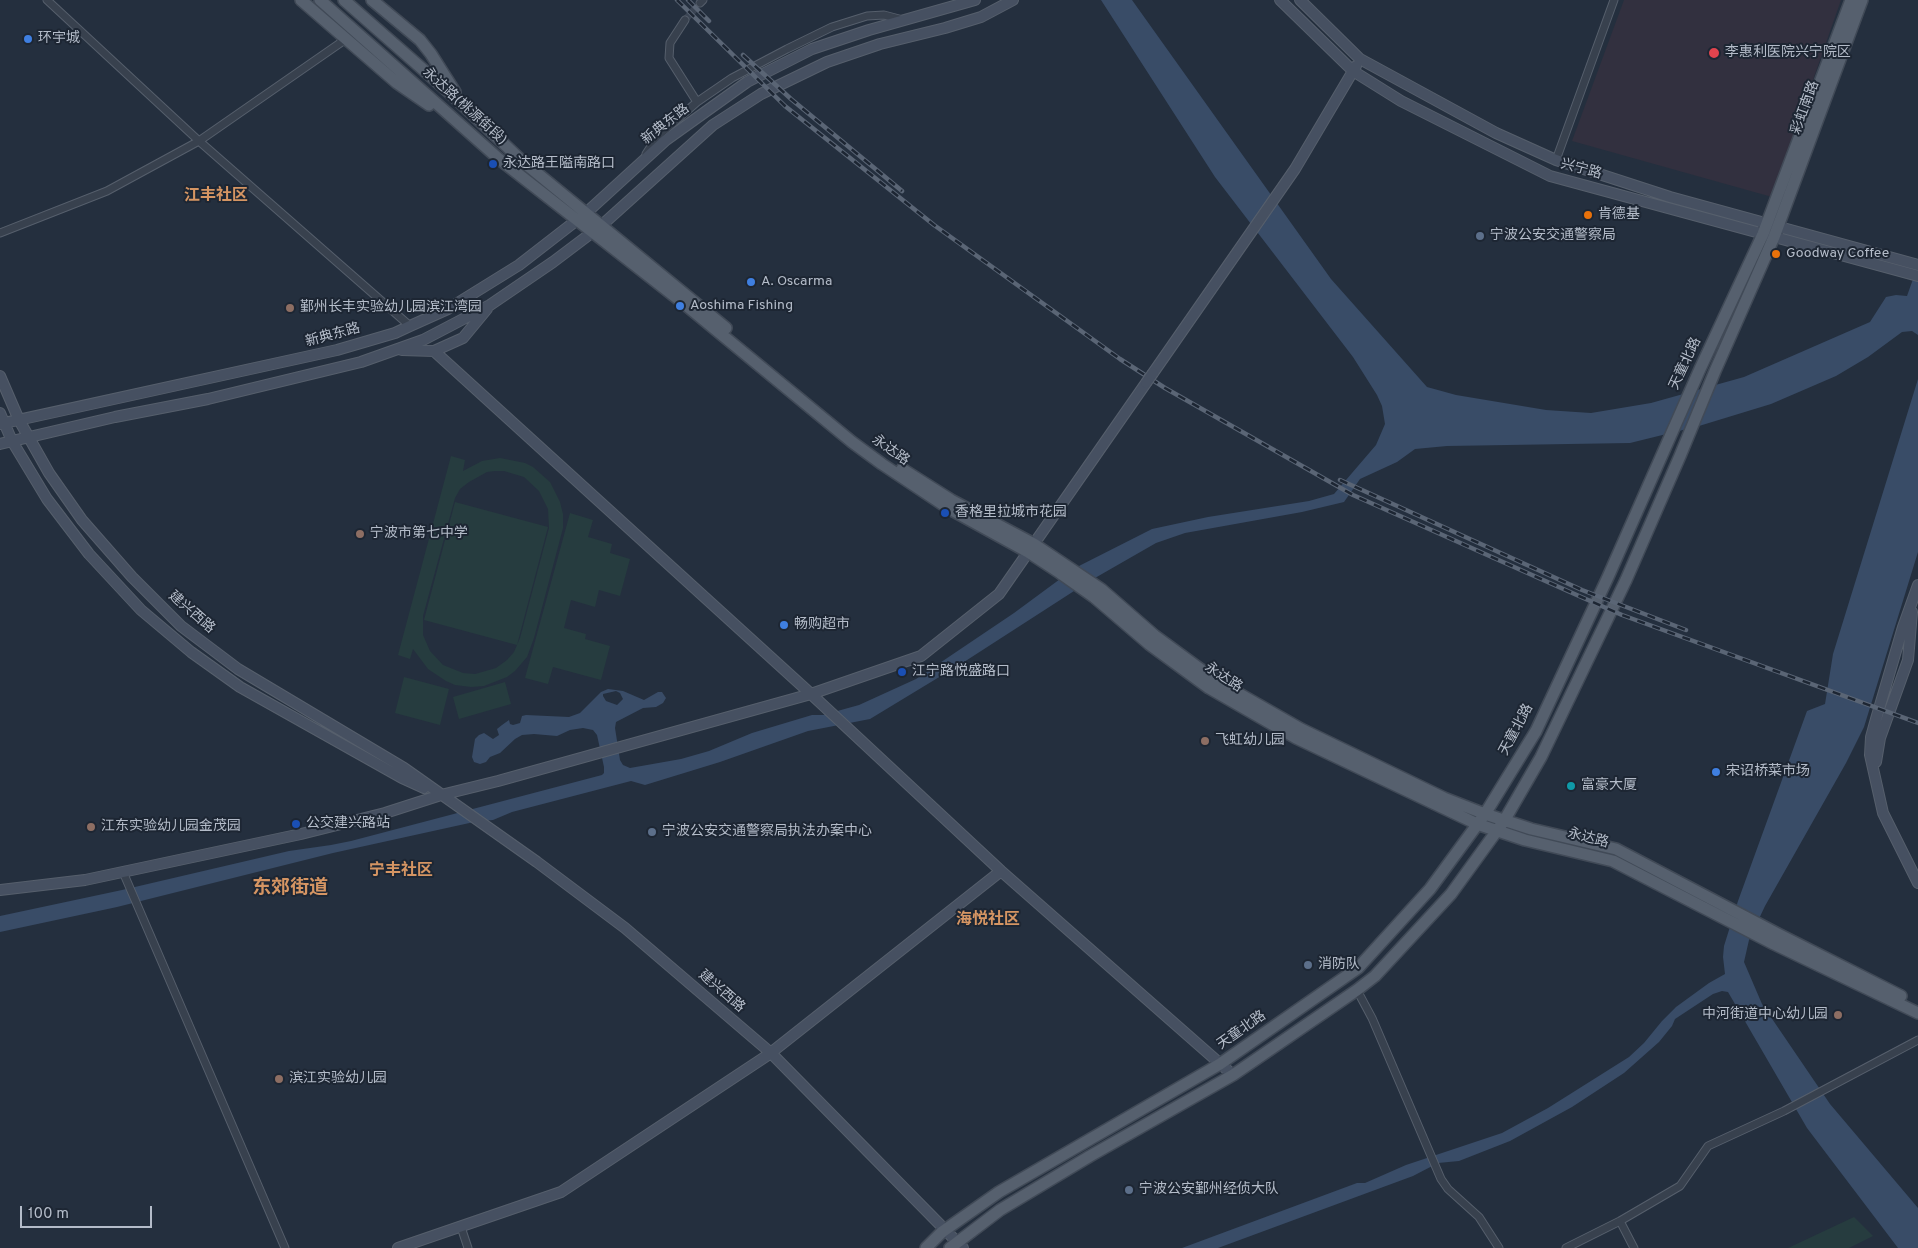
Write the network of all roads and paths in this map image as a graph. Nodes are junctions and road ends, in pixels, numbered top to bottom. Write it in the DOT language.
graph roads {
  1 [pos="47,0"];
  2 [pos="301,0"];
  3 [pos="320,0"];
  4 [pos="344,0"];
  5 [pos="372,0"];
  6 [pos="975,0"];
  7 [pos="1013,0"];
  8 [pos="1280,0"];
  9 [pos="1300,0"];
  10 [pos="1614,0"];
  11 [pos="1850,0"];
  12 [pos="1862,0"];
  13 [pos="685,20"];
  14 [pos="904,21"];
  15 [pos="346,38"];
  16 [pos="1360,59"];
  17 [pos="1353,71"];
  18 [pos="697,102"];
  19 [pos="464,106"];
  20 [pos="478,140"];
  21 [pos="199,141"];
  22 [pos="1556,160"];
  23 [pos="640,164"];
  24 [pos="581,217"];
  25 [pos="602,225"];
  26 [pos="1771,231"];
  27 [pos="592,232"];
  28 [pos="0,233"];
  29 [pos="1918,265"];
  30 [pos="1918,276"];
  31 [pos="490,305"];
  32 [pos="410,326"];
  33 [pos="396,350"];
  34 [pos="434,351"];
  35 [pos="0,376"];
  36 [pos="0,414"];
  37 [pos="19,420"];
  38 [pos="2,424"];
  39 [pos="29,437"];
  40 [pos="12,441"];
  41 [pos="0,444"];
  42 [pos="1031,548"];
  43 [pos="1918,585"];
  44 [pos="1098,593"];
  45 [pos="811,694"];
  46 [pos="445,798"];
  47 [pos="1485,814"];
  48 [pos="1504,821"];
  49 [pos="1477,824"];
  50 [pos="1496,832"];
  51 [pos="1000,870"];
  52 [pos="124,874"];
  53 [pos="1918,883"];
  54 [pos="0,890"];
  55 [pos="1717,909"];
  56 [pos="1776,939"];
  57 [pos="1357,990"];
  58 [pos="1918,1005"];
  59 [pos="1918,1013"];
  60 [pos="1918,1040"];
  61 [pos="771,1053"];
  62 [pos="1220,1064"];
  63 [pos="1233,1074"];
  64 [pos="1620,1221"];
  65 [pos="461,1226"];
  66 [pos="946,1230"];
  67 [pos="957,1246"];
  68 [pos="285,1248"];
  69 [pos="398,1248"];
  70 [pos="468,1248"];
  71 [pos="926,1248"];
  72 [pos="1499,1248"];
  73 [pos="1566,1248"];
  74 [pos="1634,1248"];
  1 -- 21 [label="street"];
  2 -- 15 [label="main road"];
  3 -- 20 [label="main road, 永达路(桃源街段)"];
  4 -- 19 [label="main road, 永达路(桃源街段)"];
  5 -- 19 [label="main road"];
  6 -- 14 [label="street, 新典东路"];
  7 -- 25 [label="street"];
  8 -- 17 [label="street, 兴宁路"];
  9 -- 16 [label="street, 兴宁路"];
  10 -- 22 [label="street"];
  11 -- 26 [label="main road, 天童北路"];
  12 -- 26 [label="main road, 彩虹南路"];
  13 -- 18 [label="street"];
  14 -- 18 [label="street"];
  14 -- 23 [label="street, 新典东路"];
  15 -- 20 [label="main road"];
  15 -- 21 [label="street"];
  16 -- 17 [label="street"];
  16 -- 22 [label="street, 兴宁路"];
  17 -- 26 [label="street, 兴宁路"];
  17 -- 42 [label="street, bridge"];
  18 -- 23 [label="street"];
  19 -- 24 [label="main road, 永达路(桃源街段)"];
  20 -- 24 [label="main road, 永达路(桃源街段)"];
  21 -- 28 [label="street"];
  21 -- 32 [label="street"];
  22 -- 26 [label="street, 兴宁路"];
  23 -- 24 [label="street, 新典东路"];
  24 -- 25 [label="main road, 永达路(桃源街段)"];
  24 -- 27 [label="main road, 永达路(桃源街段)"];
  24 -- 32 [label="street, 新典东路"];
  25 -- 27 [label="street"];
  25 -- 42 [label="main road, 永达路"];
  26 -- 29 [label="street, 兴宁路"];
  26 -- 30 [label="street, 兴宁路"];
  26 -- 47 [label="main road, 天童北路"];
  26 -- 48 [label="main road, 天童北路"];
  27 -- 31 [label="street"];
  27 -- 42 [label="main road, 永达路"];
  31 -- 33 [label="street"];
  31 -- 34 [label="street"];
  32 -- 37 [label="street, 新典东路"];
  33 -- 34 [label="street"];
  33 -- 39 [label="street"];
  34 -- 45 [label="street"];
  35 -- 37 [label="street, 建兴西路"];
  36 -- 38 [label="street, 建兴西路"];
  37 -- 38 [label="street, 新典东路"];
  37 -- 39 [label="street, 建兴西路"];
  38 -- 40 [label="street, 建兴西路"];
  39 -- 40 [label="street"];
  39 -- 46 [label="street, 建兴西路"];
  40 -- 41 [label="street"];
  40 -- 46 [label="street, 建兴西路"];
  42 -- 44 [label="main road, 永达路"];
  42 -- 45 [label="street"];
  43 -- 53 [label="street"];
  44 -- 47 [label="main road, 永达路"];
  44 -- 49 [label="main road, 永达路"];
  45 -- 46 [label="street"];
  45 -- 51 [label="street"];
  46 -- 52 [label="street"];
  46 -- 61 [label="street, 建兴西路"];
  47 -- 48 [label="main road, 永达路"];
  47 -- 49 [label="main road, 天童北路"];
  48 -- 50 [label="main road, 天童北路"];
  48 -- 55 [label="main road, 永达路"];
  49 -- 50 [label="main road, 永达路"];
  49 -- 62 [label="main road, 天童北路"];
  50 -- 55 [label="main road, 永达路"];
  50 -- 57 [label="main road, 天童北路"];
  51 -- 61 [label="street"];
  51 -- 62 [label="street"];
  52 -- 54 [label="street"];
  52 -- 68 [label="street"];
  55 -- 56 [label="main road, 永达路"];
  56 -- 58 [label="main road, 永达路"];
  56 -- 59 [label="main road, 永达路"];
  57 -- 63 [label="main road, 天童北路"];
  57 -- 72 [label="street"];
  60 -- 64 [label="street"];
  61 -- 65 [label="street"];
  61 -- 66 [label="street, 建兴西路"];
  62 -- 63 [label="street"];
  62 -- 66 [label="main road, 天童北路"];
  63 -- 67 [label="main road, 天童北路"];
  64 -- 73 [label="street"];
  64 -- 74 [label="street"];
  65 -- 69 [label="street"];
  65 -- 70 [label="street"];
  66 -- 67 [label="street, 建兴西路"];
  66 -- 71 [label="main road, 天童北路"];
}
